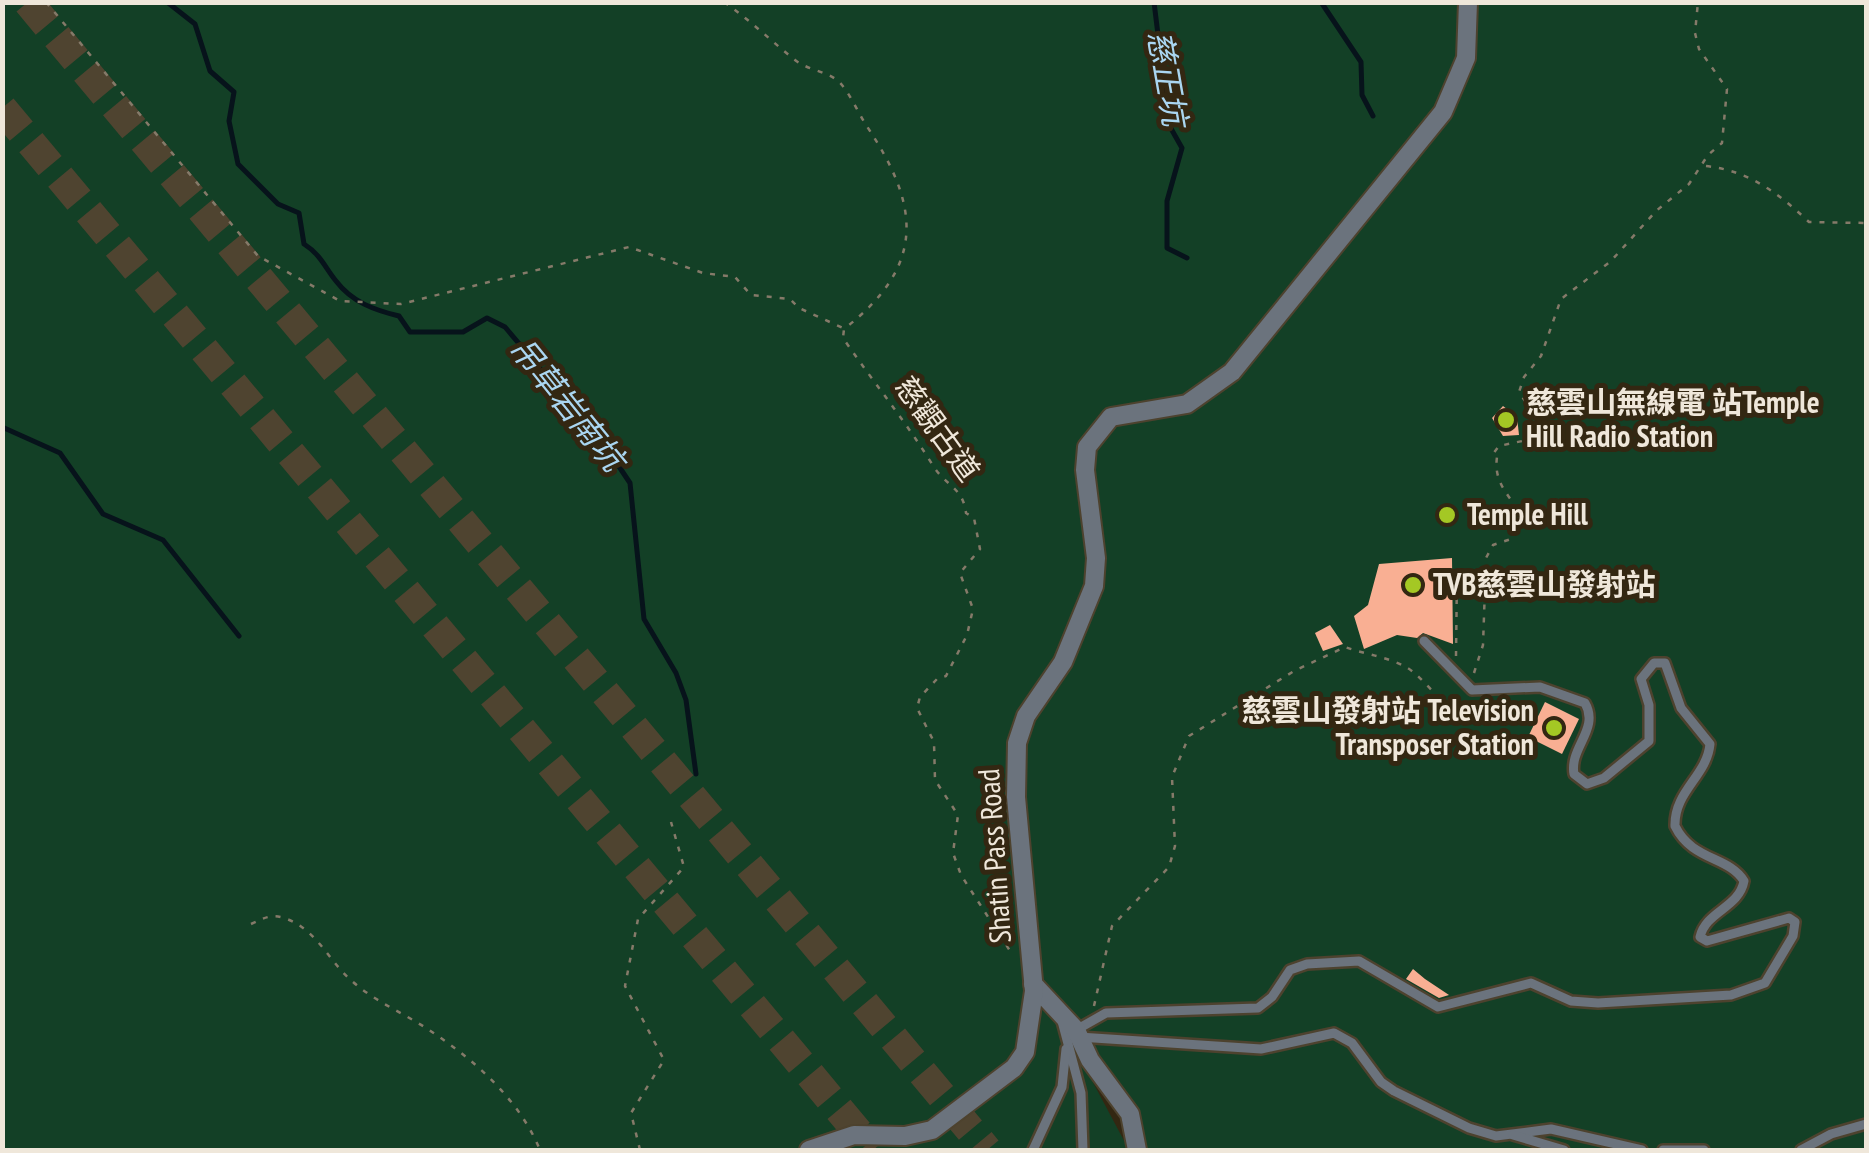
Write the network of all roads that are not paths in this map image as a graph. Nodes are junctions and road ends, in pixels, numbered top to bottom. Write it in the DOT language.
graph roads {
  1 [pos="1468,2"];
  2 [pos="1424,641"];
  3 [pos="1033,984"];
  4 [pos="1074,1034"];
  5 [pos="1866,1124"];
  6 [pos="1510,1134"];
  7 [pos="1498,1136"];
  8 [pos="808,1150"];
  9 [pos="1033,1150"];
  10 [pos="1083,1150"];
  11 [pos="1137,1150"];
  12 [pos="1501,1150"];
  13 [pos="1564,1150"];
  14 [pos="1642,1150"];
  15 [pos="1663,1150"];
  16 [pos="1704,1150"];
  17 [pos="1802,1150"];
  1 -- 3 [label="street, Shatin Pass Road"];
  2 -- 4 [label="lane"];
  3 -- 4 [label="street"];
  3 -- 8 [label="street, Shatin Pass Road"];
  4 -- 7 [label="lane"];
  4 -- 9 [label="lane"];
  4 -- 10 [label="lane"];
  4 -- 11 [label="street"];
  5 -- 17 [label="lane"];
  6 -- 7 [label="lane"];
  6 -- 13 [label="lane"];
  6 -- 14 [label="lane"];
  7 -- 12 [label="lane"];
  15 -- 16 [label="lane"];
}
